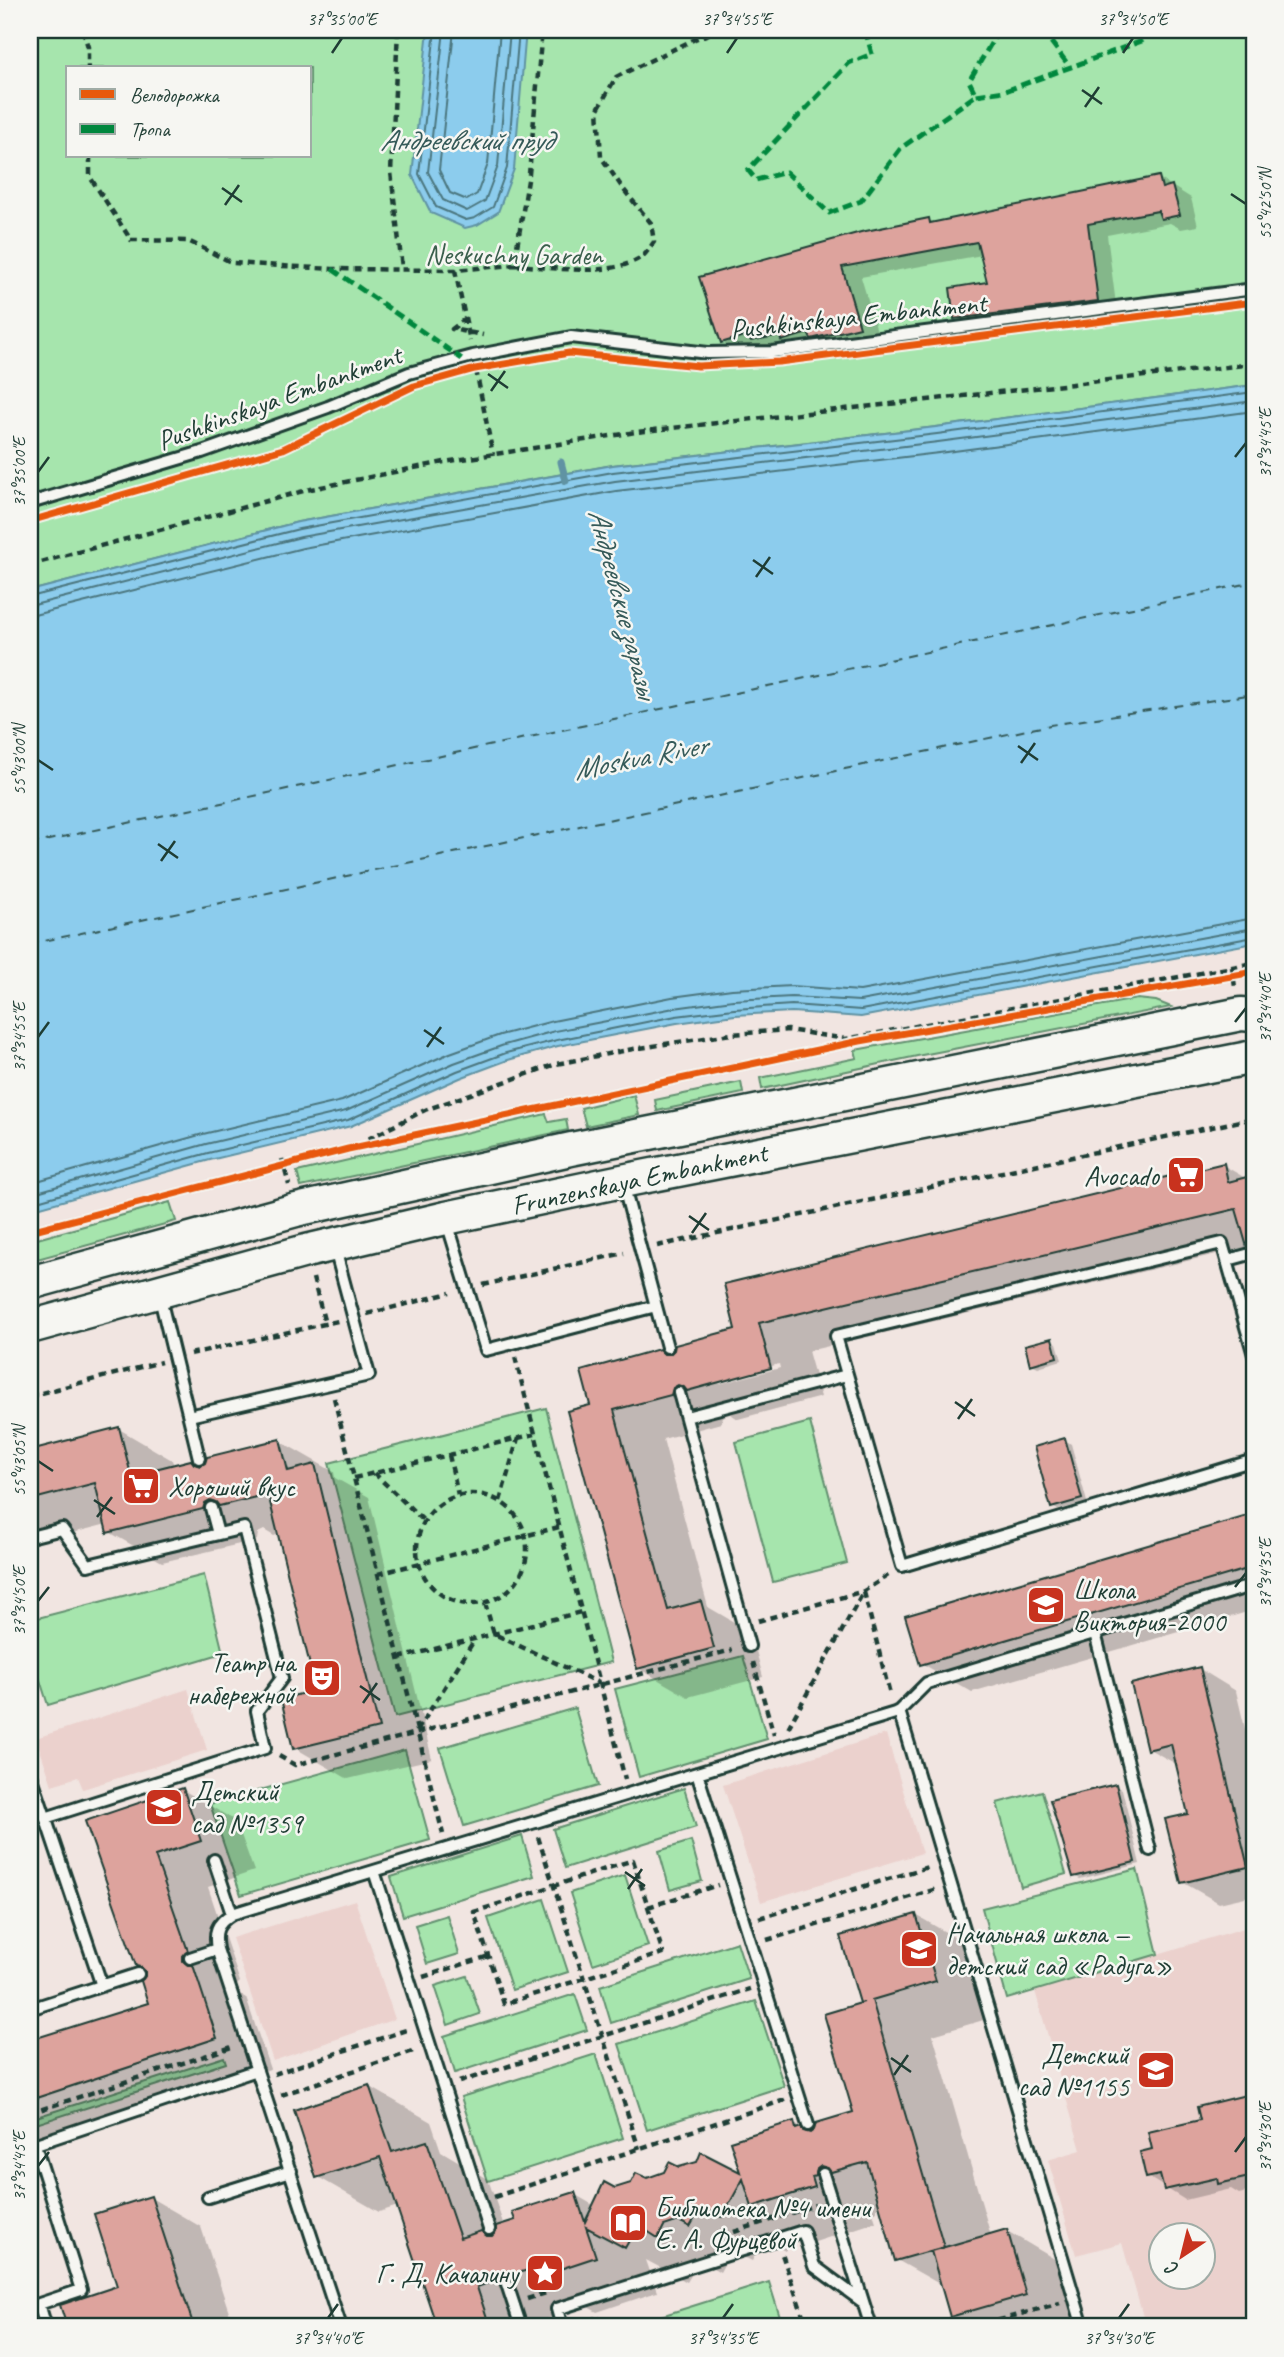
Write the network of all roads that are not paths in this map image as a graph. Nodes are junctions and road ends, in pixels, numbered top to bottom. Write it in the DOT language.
graph roads {
  1 [pos="1254,289"];
  2 [pos="30,503"];
  3 [pos="1254,1015"];
  4 [pos="1254,1057"];
  5 [pos="622,1181"];
  6 [pos="446,1218"];
  7 [pos="334,1244"];
  8 [pos="1250,1254"];
  9 [pos="1228,1260"];
  10 [pos="30,1283"];
  11 [pos="159,1291"];
  12 [pos="656,1306"];
  13 [pos="30,1327"];
  14 [pos="667,1347"];
  15 [pos="1254,1355"];
  16 [pos="847,1375"];
  17 [pos="679,1393"];
  18 [pos="189,1416"];
  19 [pos="686,1417"];
  20 [pos="199,1458"];
  21 [pos="1254,1461"];
  22 [pos="211,1507"];
  23 [pos="218,1534"];
  24 [pos="30,1537"];
  25 [pos="1254,1585"];
  26 [pos="1095,1633"];
  27 [pos="748,1646"];
  28 [pos="897,1712"];
  29 [pos="30,1772"];
  30 [pos="697,1773"];
  31 [pos="45,1818"];
  32 [pos="1150,1850"];
  33 [pos="214,1860"];
  34 [pos="374,1871"];
  35 [pos="232,1914"];
  36 [pos="218,1949"];
  37 [pos="190,1958"];
  38 [pos="138,1974"];
  39 [pos="102,1986"];
  40 [pos="30,2008"];
  41 [pos="259,2074"];
  42 [pos="808,2125"];
  43 [pos="32,2146"];
  44 [pos="291,2171"];
  45 [pos="823,2174"];
  46 [pos="208,2197"];
  47 [pos="489,2229"];
  48 [pos="505,2278"];
  49 [pos="863,2302"];
  50 [pos="46,2327"];
  51 [pos="341,2327"];
  52 [pos="521,2327"];
  53 [pos="562,2327"];
  54 [pos="871,2327"];
  55 [pos="1083,2327"];
  1 -- 2 [label="lane, Pushkinskaya Embankment"];
  3 -- 10 [label="main road, Frunzenskaya Embankment"];
  4 -- 5 [label="main road, Frunzenskaya Embankment"];
  5 -- 6 [label="main road, Frunzenskaya Embankment"];
  5 -- 12 [label="lane"];
  6 -- 7 [label="main road, Frunzenskaya Embankment"];
  6 -- 12 [label="lane"];
  7 -- 11 [label="main road, Frunzenskaya Embankment"];
  7 -- 18 [label="lane"];
  8 -- 9 [label="lane"];
  9 -- 15 [label="lane"];
  9 -- 16 [label="lane"];
  11 -- 13 [label="main road, Frunzenskaya Embankment"];
  11 -- 18 [label="lane"];
  12 -- 14 [label="lane"];
  16 -- 19 [label="lane"];
  16 -- 21 [label="lane"];
  17 -- 19 [label="lane"];
  18 -- 20 [label="lane"];
  19 -- 27 [label="lane"];
  22 -- 23 [label="lane"];
  23 -- 24 [label="lane"];
  23 -- 31 [label="lane"];
  25 -- 26 [label="lane"];
  26 -- 28 [label="lane"];
  26 -- 32 [label="lane"];
  28 -- 30 [label="lane"];
  28 -- 55 [label="lane"];
  29 -- 31 [label="lane"];
  30 -- 34 [label="lane"];
  30 -- 42 [label="lane"];
  31 -- 39 [label="lane"];
  33 -- 35 [label="lane"];
  34 -- 35 [label="lane"];
  34 -- 47 [label="lane"];
  35 -- 36 [label="lane"];
  36 -- 37 [label="lane"];
  36 -- 41 [label="lane"];
  38 -- 39 [label="lane"];
  39 -- 40 [label="lane"];
  41 -- 43 [label="lane"];
  41 -- 44 [label="lane"];
  43 -- 50 [label="lane"];
  44 -- 46 [label="lane"];
  44 -- 51 [label="lane"];
  45 -- 49 [label="lane"];
  48 -- 52 [label="lane"];
  49 -- 53 [label="lane"];
  49 -- 54 [label="lane"];
}
